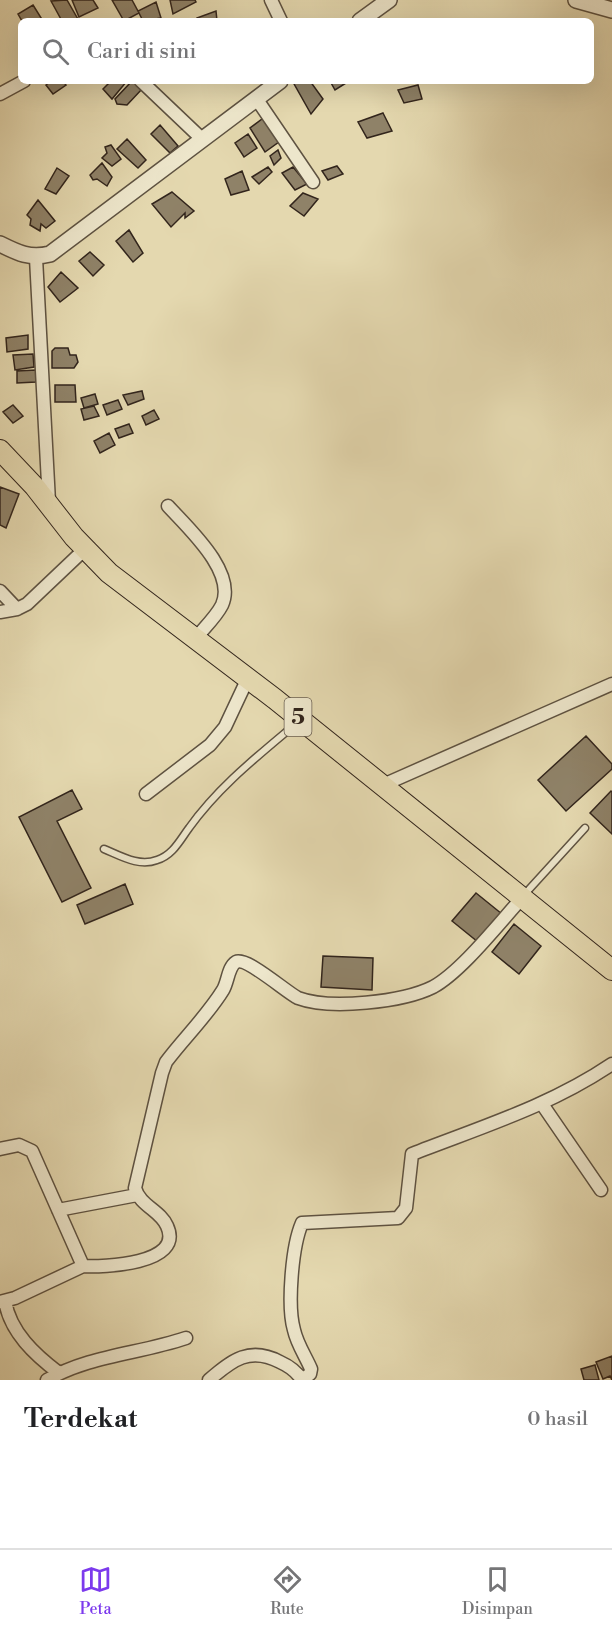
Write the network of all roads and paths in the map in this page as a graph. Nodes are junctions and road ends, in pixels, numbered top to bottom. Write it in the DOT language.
graph roads {
  1 [pos="271,0"];
  2 [pos="389,0"];
  3 [pos="576,0"];
  4 [pos="612,10"];
  5 [pos="280,18"];
  6 [pos="364,18"];
  7 [pos="18,84"];
  8 [pos="144,84"];
  9 [pos="276,84"];
  10 [pos="0,94"];
  11 [pos="256,98"];
  12 [pos="202,139"];
  13 [pos="313,182"];
  14 [pos="0,244"];
  15 [pos="36,258"];
  16 [pos="0,450"];
  17 [pos="49,505"];
  18 [pos="168,506"];
  19 [pos="86,549"];
  20 [pos="0,591"];
  21 [pos="17,609"];
  22 [pos="0,612"];
  23 [pos="195,639"];
  24 [pos="248,678"];
  25 [pos="612,684"];
  26 [pos="301,720"];
  27 [pos="383,785"];
  28 [pos="146,794"];
  29 [pos="585,828"];
  30 [pos="104,849"];
  31 [pos="523,897"];
  32 [pos="612,969"];
  33 [pos="612,1064"];
  34 [pos="542,1104"];
  35 [pos="0,1149"];
  36 [pos="601,1190"];
  37 [pos="137,1195"];
  38 [pos="58,1210"];
  39 [pos="83,1266"];
  40 [pos="3,1301"];
  41 [pos="186,1338"];
  42 [pos="59,1373"];
  43 [pos="47,1380"];
  44 [pos="209,1380"];
  45 [pos="302,1380"];
  1 -- 5 [label="street"];
  2 -- 6 [label="street"];
  3 -- 4 [label="street"];
  7 -- 10 [label="street"];
  8 -- 12 [label="street"];
  9 -- 11 [label="street"];
  11 -- 12 [label="street"];
  11 -- 13 [label="street"];
  12 -- 15 [label="street"];
  14 -- 15 [label="street"];
  15 -- 17 [label="street"];
  16 -- 17 [label="highway, 5"];
  17 -- 19 [label="highway, 5"];
  18 -- 23 [label="street"];
  19 -- 21 [label="street"];
  19 -- 23 [label="highway, 5"];
  20 -- 21 [label="street"];
  21 -- 22 [label="street"];
  23 -- 24 [label="highway, 5"];
  24 -- 26 [label="highway, 5"];
  24 -- 28 [label="street"];
  25 -- 27 [label="street"];
  26 -- 27 [label="highway, 5"];
  26 -- 30 [label="lane"];
  27 -- 31 [label="highway, 5"];
  29 -- 31 [label="lane"];
  31 -- 32 [label="highway, 5"];
  31 -- 37 [label="street"];
  33 -- 34 [label="street"];
  34 -- 36 [label="street"];
  34 -- 45 [label="street"];
  35 -- 38 [label="street"];
  37 -- 38 [label="street"];
  37 -- 39 [label="street"];
  38 -- 39 [label="street"];
  39 -- 40 [label="street"];
  40 -- 42 [label="street"];
  41 -- 42 [label="street"];
  42 -- 43 [label="street"];
  44 -- 45 [label="street"];
}
